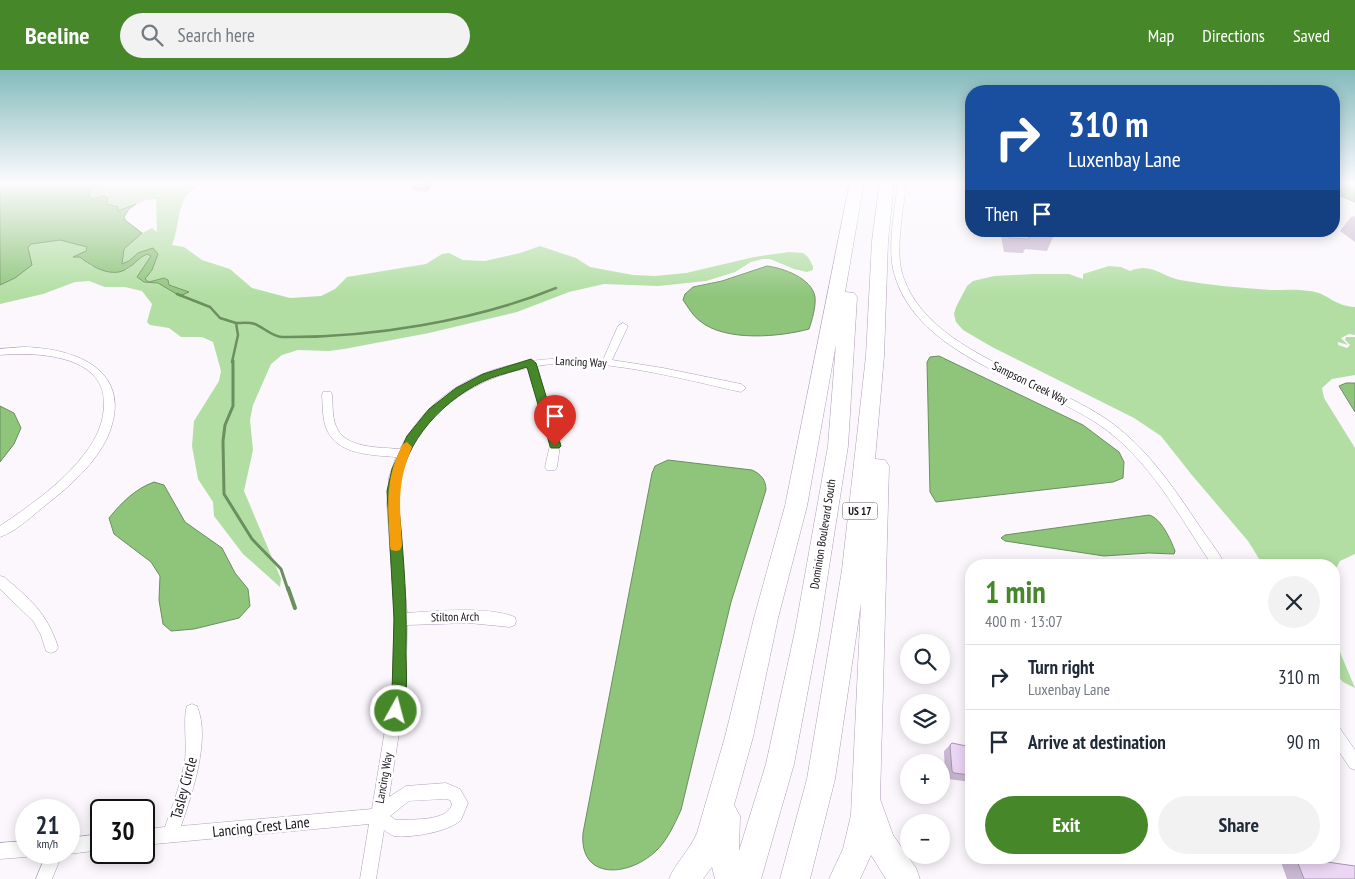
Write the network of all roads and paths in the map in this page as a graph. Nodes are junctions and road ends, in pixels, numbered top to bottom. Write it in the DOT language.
graph roads {
  1 [pos="851,220"];
  2 [pos="883,220"];
  3 [pos="899,220"];
  4 [pos="848,237"];
  5 [pos="623,326"];
  6 [pos="0,352"];
  7 [pos="875,356"];
  8 [pos="531,363"];
  9 [pos="606,363"];
  10 [pos="741,388"];
  11 [pos="327,395"];
  12 [pos="403,454"];
  13 [pos="552,467"];
  14 [pos="0,532"];
  15 [pos="1214,559"];
  16 [pos="0,581"];
  17 [pos="401,619"];
  18 [pos="510,621"];
  19 [pos="51,647"];
  20 [pos="192,711"];
  21 [pos="738,737"];
  22 [pos="1340,741"];
  23 [pos="1355,763"];
  24 [pos="866,782"];
  25 [pos="378,816"];
  26 [pos="170,835"];
  27 [pos="155,837"];
  28 [pos="15,850"];
  29 [pos="0,851"];
  30 [pos="50,864"];
  31 [pos="44,879"];
  32 [pos="368,879"];
  33 [pos="684,879"];
  34 [pos="730,879"];
  35 [pos="746,879"];
  36 [pos="795,879"];
  37 [pos="844,879"];
  38 [pos="904,879"];
  1 -- 4 [label="highway, Dominion Boulevard South / US 17"];
  2 -- 7 [label="highway, US 17"];
  3 -- 15 [label="street, Sampson Creek Way"];
  4 -- 21 [label="highway"];
  4 -- 35 [label="highway, Dominion Boulevard South / US 17"];
  5 -- 9 [label="street"];
  6 -- 14 [label="street"];
  7 -- 24 [label="highway"];
  7 -- 36 [label="highway, US 17"];
  8 -- 9 [label="street, Lancing Way"];
  8 -- 12 [label="street, Lancing Way"];
  8 -- 13 [label="street"];
  9 -- 10 [label="street, Lancing Way"];
  11 -- 12 [label="street"];
  12 -- 17 [label="street, Lancing Way"];
  16 -- 19 [label="street"];
  17 -- 18 [label="street, Stilton Arch"];
  17 -- 25 [label="street, Lancing Way"];
  20 -- 26 [label="street, Tasley Circle"];
  21 -- 33 [label="highway"];
  21 -- 34 [label="highway"];
  22 -- 23 [label="street"];
  24 -- 37 [label="highway"];
  24 -- 38 [label="highway"];
  25 -- 25 [label="street"];
  25 -- 26 [label="street, Lancing Crest Lane"];
  25 -- 32 [label="street, Lancing Way"];
  26 -- 27 [label="street, Lancing Crest Lane"];
  28 -- 29 [label="street"];
  30 -- 31 [label="street"];
}
